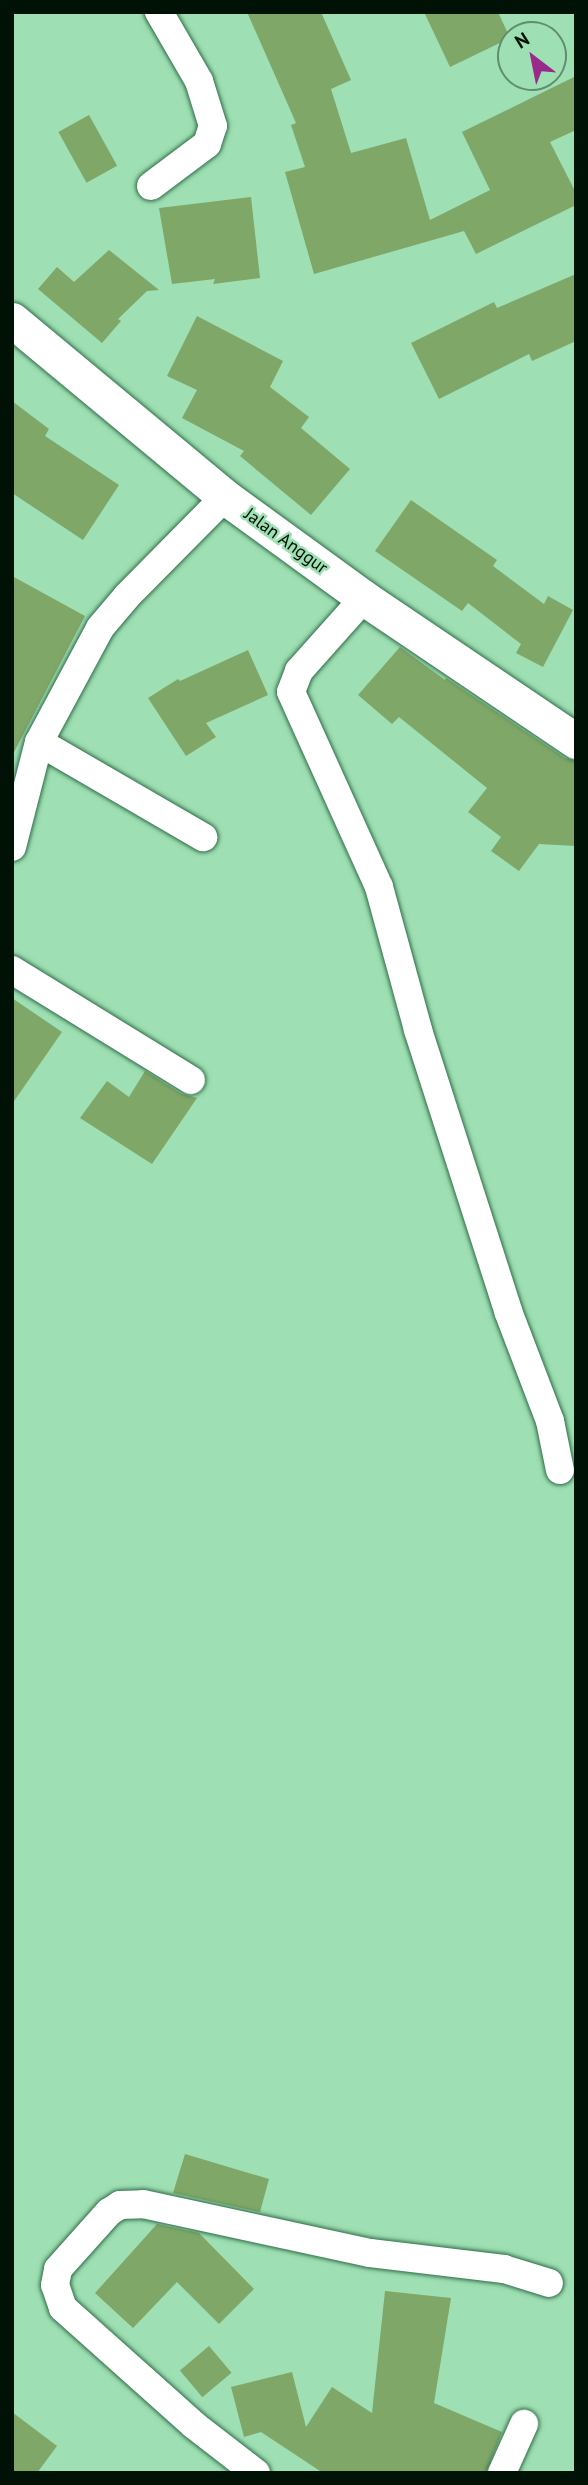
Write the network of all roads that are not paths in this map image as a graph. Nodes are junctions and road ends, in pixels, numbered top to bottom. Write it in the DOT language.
graph roads {
  1 [pos="159,12"];
  2 [pos="151,186"];
  3 [pos="12,320"];
  4 [pos="225,497"];
  5 [pos="364,598"];
  6 [pos="576,741"];
  7 [pos="39,742"];
  8 [pos="203,837"];
  9 [pos="12,847"];
  10 [pos="12,970"];
  11 [pos="191,1080"];
  12 [pos="560,1470"];
  13 [pos="549,2283"];
  14 [pos="524,2424"];
  15 [pos="256,2473"];
  16 [pos="502,2473"];
  1 -- 2 [label="street"];
  3 -- 4 [label="street, Jalan Anggur"];
  4 -- 5 [label="street, Jalan Anggur"];
  4 -- 7 [label="street"];
  5 -- 6 [label="street, Jalan Anggur"];
  5 -- 12 [label="street"];
  7 -- 8 [label="street"];
  7 -- 9 [label="street"];
  10 -- 11 [label="street"];
  13 -- 15 [label="street"];
  14 -- 16 [label="street"];
}
